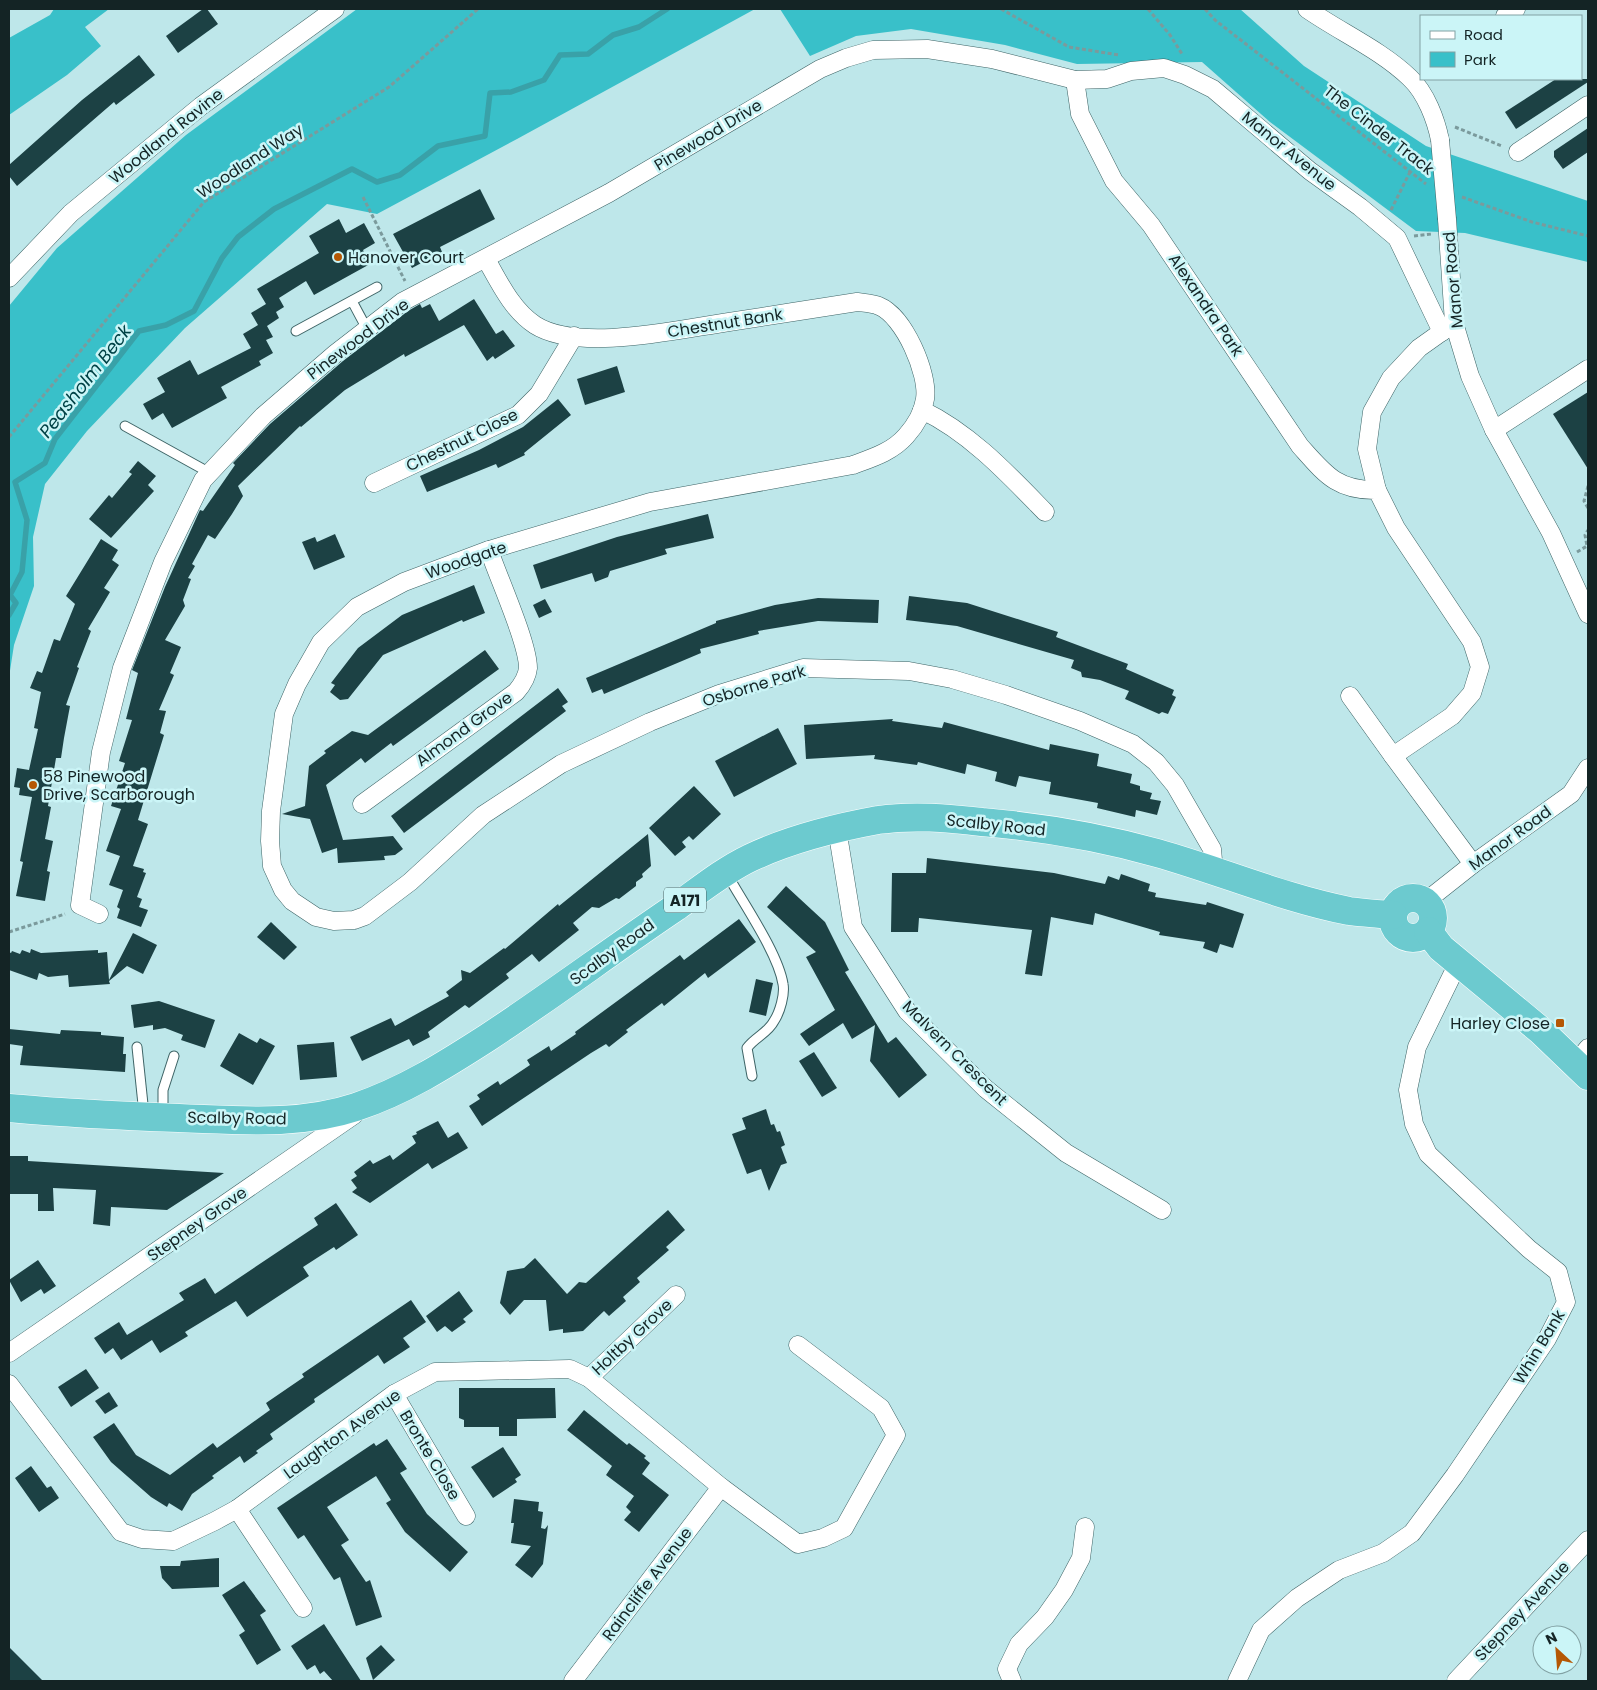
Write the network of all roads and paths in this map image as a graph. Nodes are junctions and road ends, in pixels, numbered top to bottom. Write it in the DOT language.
graph roads {
  1 [pos="335,9"];
  2 [pos="478,9"];
  3 [pos="1001,9"];
  4 [pos="1148,9"];
  5 [pos="1205,9"];
  6 [pos="1307,9"];
  7 [pos="1127,55"];
  8 [pos="1416,76"];
  9 [pos="1075,80"];
  10 [pos="1200,83"];
  11 [pos="1588,105"];
  12 [pos="1436,119"];
  13 [pos="1518,152"];
  14 [pos="1410,172"];
  15 [pos="1435,188"];
  16 [pos="1453,194"];
  17 [pos="363,197"];
  18 [pos="1383,226"];
  19 [pos="1447,226"];
  20 [pos="1588,236"];
  21 [pos="1397,238"];
  22 [pos="486,258"];
  23 [pos="9,278"];
  24 [pos="377,287"];
  25 [pos="414,297"];
  26 [pos="352,302"];
  27 [pos="1448,328"];
  28 [pos="367,329"];
  29 [pos="296,331"];
  30 [pos="574,336"];
  31 [pos="1588,369"];
  32 [pos="922,410"];
  33 [pos="125,426"];
  34 [pos="1494,430"];
  35 [pos="9,437"];
  36 [pos="210,473"];
  37 [pos="374,483"];
  38 [pos="1588,486"];
  39 [pos="1377,490"];
  40 [pos="1588,508"];
  41 [pos="1045,512"];
  42 [pos="1588,530"];
  43 [pos="1587,547"];
  44 [pos="488,550"];
  45 [pos="1563,559"];
  46 [pos="1588,614"];
  47 [pos="1350,696"];
  48 [pos="1393,756"];
  49 [pos="1588,768"];
  50 [pos="362,804"];
  51 [pos="837,829"];
  52 [pos="1473,864"];
  53 [pos="1214,871"];
  54 [pos="725,872"];
  55 [pos="1426,903"];
  56 [pos="80,905"];
  57 [pos="98,914"];
  58 [pos="1393,915"];
  59 [pos="334,921"];
  60 [pos="1428,931"];
  61 [pos="9,932"];
  62 [pos="1458,963"];
  63 [pos="137,1047"];
  64 [pos="174,1056"];
  65 [pos="1584,1062"];
  66 [pos="752,1076"];
  67 [pos="385,1096"];
  68 [pos="9,1108"];
  69 [pos="154,1117"];
  70 [pos="1162,1210"];
  71 [pos="676,1295"];
  72 [pos="798,1345"];
  73 [pos="9,1353"];
  74 [pos="589,1378"];
  75 [pos="9,1384"];
  76 [pos="394,1394"];
  77 [pos="721,1487"];
  78 [pos="237,1509"];
  79 [pos="466,1516"];
  80 [pos="1085,1527"];
  81 [pos="1588,1540"];
  82 [pos="303,1608"];
  83 [pos="572,1681"];
  84 [pos="1012,1681"];
  85 [pos="1237,1681"];
  86 [pos="1456,1681"];
  1 -- 23 [label="street, Woodland Ravine"];
  2 -- 35 [label="path, Woodland Way"];
  3 -- 7 [label="path"];
  4 -- 10 [label="path"];
  5 -- 14 [label="path, The Cinder Track"];
  6 -- 8 [label="street, Manor Road"];
  8 -- 12 [label="street, Manor Road"];
  9 -- 10 [label="street, Manor Avenue"];
  9 -- 22 [label="street, Pinewood Drive"];
  9 -- 39 [label="street, Alexandra Park"];
  10 -- 18 [label="street, Manor Avenue"];
  11 -- 13 [label="street"];
  12 -- 13 [label="path"];
  12 -- 19 [label="street, Manor Road, bridge"];
  14 -- 15 [label="path, The Cinder Track"];
  14 -- 18 [label="path"];
  16 -- 20 [label="path"];
  17 -- 25 [label="path"];
  18 -- 21 [label="street, Manor Avenue"];
  19 -- 21 [label="path"];
  19 -- 27 [label="street, Manor Road"];
  21 -- 27 [label="street, Manor Avenue"];
  22 -- 25 [label="street, Pinewood Drive"];
  22 -- 30 [label="street, Chestnut Bank"];
  24 -- 26 [label="lane"];
  25 -- 28 [label="street, Pinewood Drive"];
  26 -- 28 [label="lane"];
  26 -- 29 [label="lane"];
  27 -- 34 [label="street, Manor Road"];
  27 -- 39 [label="street"];
  28 -- 36 [label="street, Pinewood Drive"];
  30 -- 32 [label="street, Chestnut Bank"];
  30 -- 37 [label="street, Chestnut Close"];
  31 -- 34 [label="street"];
  32 -- 41 [label="street"];
  32 -- 44 [label="street, Woodgate"];
  33 -- 36 [label="lane"];
  34 -- 45 [label="street, Manor Road"];
  36 -- 56 [label="street, Pinewood Drive"];
  38 -- 40 [label="path"];
  39 -- 48 [label="street"];
  42 -- 43 [label="path"];
  43 -- 45 [label="path"];
  44 -- 50 [label="street, Almond Grove"];
  44 -- 59 [label="street, Woodgate"];
  45 -- 46 [label="street, Manor Road"];
  47 -- 48 [label="street"];
  48 -- 52 [label="street"];
  49 -- 52 [label="street, Manor Road"];
  51 -- 53 [label="highway, Scalby Road / A171"];
  51 -- 54 [label="highway, Scalby Road / A171"];
  51 -- 70 [label="street, Malvern Crescent"];
  52 -- 55 [label="street, Manor Road"];
  53 -- 58 [label="highway, Scalby Road / A171"];
  53 -- 59 [label="street, Osborne Park"];
  54 -- 66 [label="lane"];
  54 -- 67 [label="highway, Scalby Road / A171"];
  55 -- 58 [label="highway"];
  55 -- 60 [label="highway"];
  56 -- 57 [label="street"];
  56 -- 61 [label="path"];
  58 -- 60 [label="highway"];
  60 -- 62 [label="highway"];
  62 -- 65 [label="highway"];
  62 -- 85 [label="street, Whin Bank"];
  63 -- 69 [label="lane"];
  64 -- 69 [label="lane"];
  67 -- 69 [label="highway, Scalby Road / A171"];
  67 -- 73 [label="street, Stepney Grove"];
  68 -- 69 [label="highway, Scalby Road / A171"];
  71 -- 74 [label="street, Holtby Grove"];
  72 -- 77 [label="street, Laughton Avenue"];
  74 -- 76 [label="street, Laughton Avenue"];
  74 -- 77 [label="street, Laughton Avenue"];
  75 -- 78 [label="street, Laughton Avenue"];
  76 -- 78 [label="street, Laughton Avenue"];
  76 -- 79 [label="street, Bronte Close"];
  77 -- 83 [label="street, Raincliffe Avenue"];
  78 -- 82 [label="street"];
  80 -- 84 [label="street"];
  81 -- 86 [label="street, Stepney Avenue"];
}
